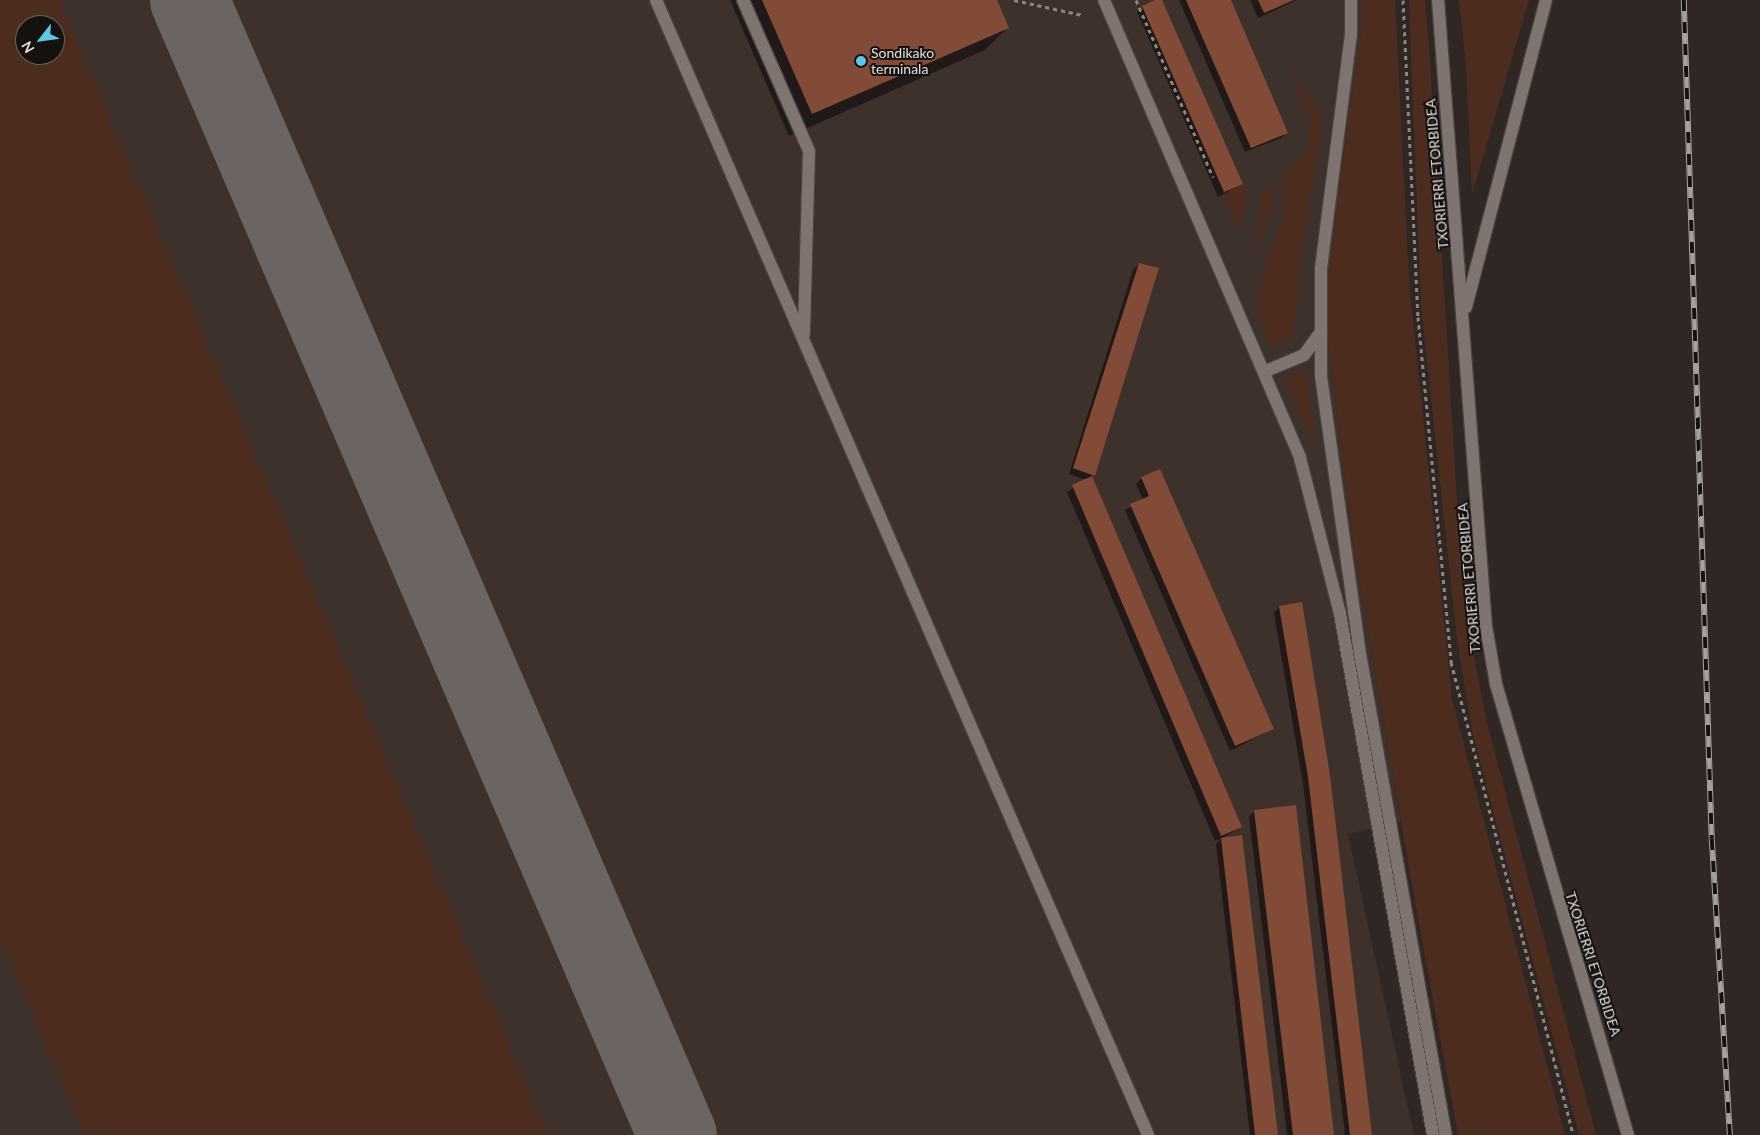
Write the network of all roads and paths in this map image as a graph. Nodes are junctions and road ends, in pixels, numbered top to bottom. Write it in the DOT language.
graph roads {
  1 [pos="656,0"];
  2 [pos="743,0"];
  3 [pos="1014,0"];
  4 [pos="1104,0"];
  5 [pos="1136,0"];
  6 [pos="1351,0"];
  7 [pos="1438,0"];
  8 [pos="1546,0"];
  9 [pos="1082,15"];
  10 [pos="1213,177"];
  11 [pos="1463,314"];
  12 [pos="1319,334"];
  13 [pos="804,340"];
  14 [pos="1266,371"];
  15 [pos="1148,1135"];
  16 [pos="1433,1135"];
  17 [pos="1446,1135"];
  18 [pos="1628,1135"];
  1 -- 13 [label="street"];
  2 -- 13 [label="street"];
  3 -- 9 [label="path"];
  4 -- 14 [label="street"];
  5 -- 10 [label="path"];
  6 -- 12 [label="street"];
  7 -- 11 [label="street, TXORIERRI ETORBIDEA"];
  8 -- 11 [label="street"];
  11 -- 18 [label="street, TXORIERRI ETORBIDEA"];
  12 -- 14 [label="street"];
  12 -- 17 [label="street"];
  13 -- 15 [label="street"];
  14 -- 16 [label="street"];
}
